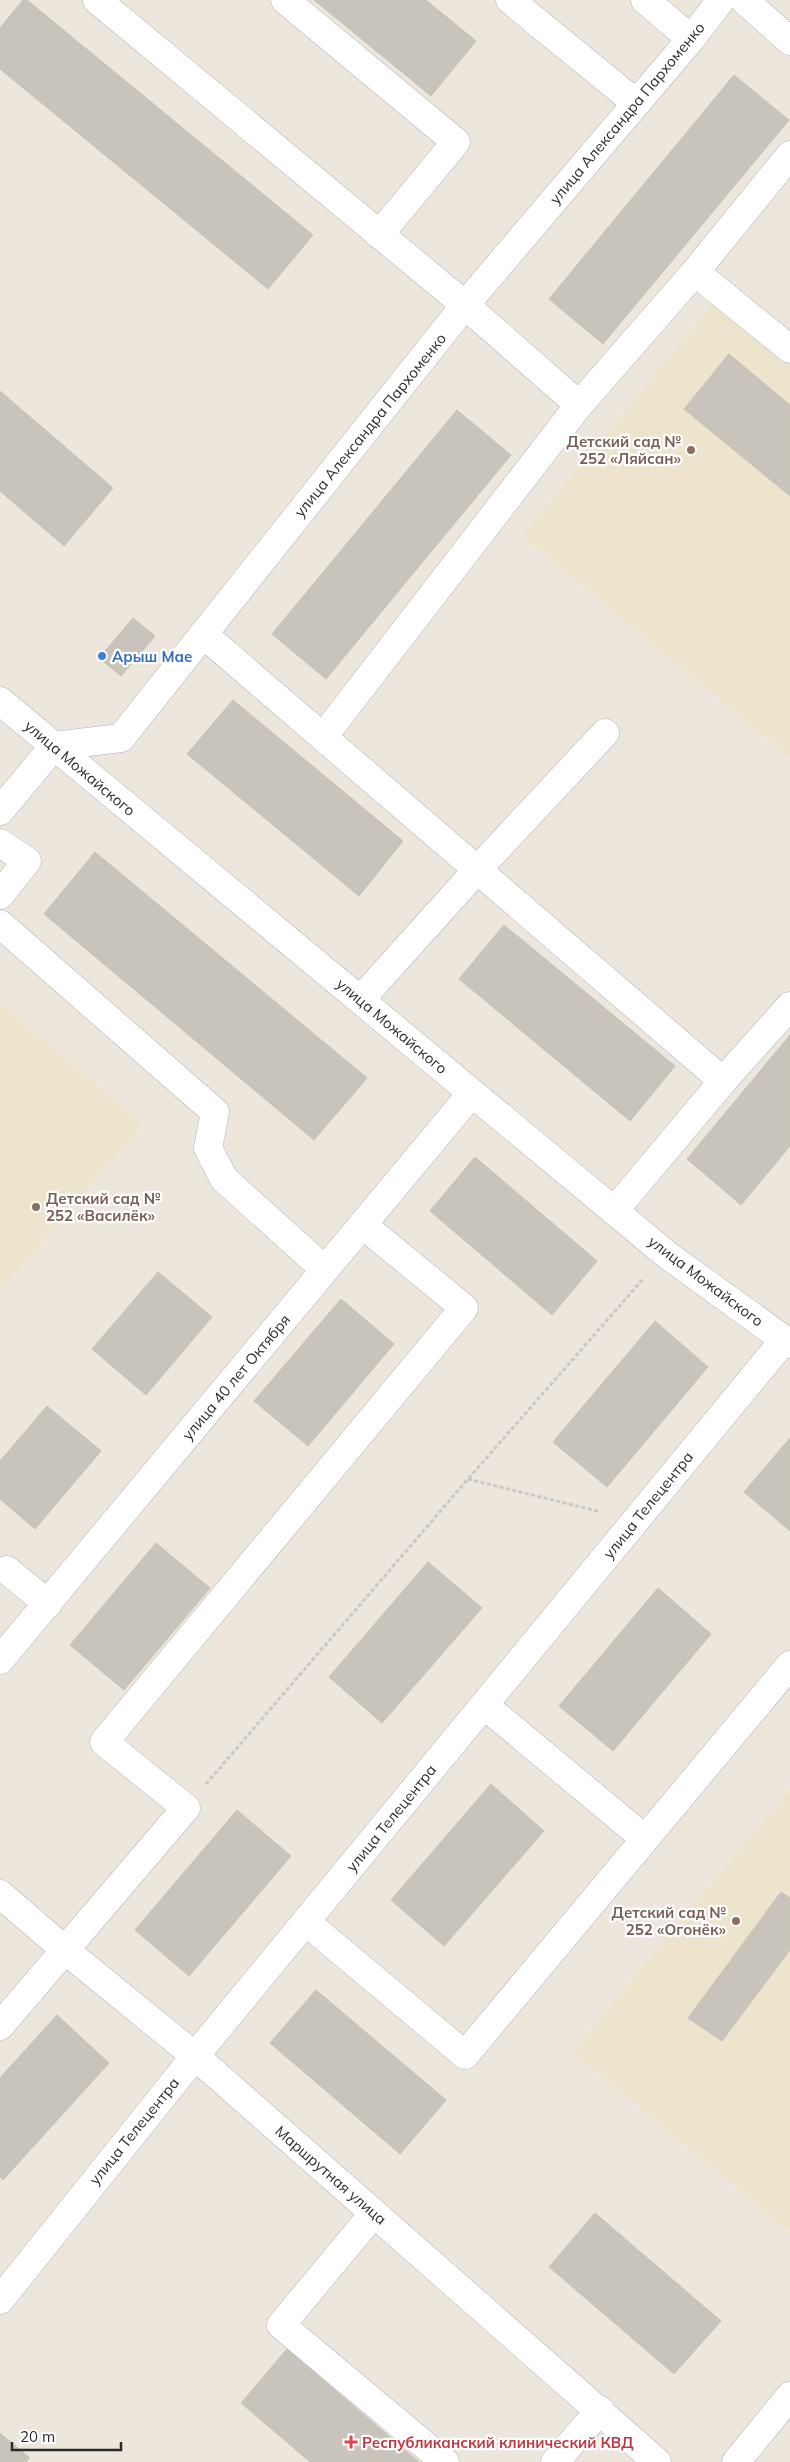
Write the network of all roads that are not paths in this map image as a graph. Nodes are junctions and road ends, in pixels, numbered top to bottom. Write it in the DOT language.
graph roads {
  1 [pos="97,0"];
  2 [pos="285,0"];
  3 [pos="510,0"];
  4 [pos="645,0"];
  5 [pos="721,0"];
  6 [pos="744,0"];
  7 [pos="691,39"];
  8 [pos="790,42"];
  9 [pos="636,103"];
  10 [pos="790,155"];
  11 [pos="380,235"];
  12 [pos="695,272"];
  13 [pos="465,306"];
  14 [pos="790,349"];
  15 [pos="579,405"];
  16 [pos="203,634"];
  17 [pos="0,701"];
  18 [pos="605,733"];
  19 [pos="323,737"];
  20 [pos="54,746"];
  21 [pos="5,798"];
  22 [pos="0,843"];
  23 [pos="476,870"];
  24 [pos="0,895"];
  25 [pos="0,924"];
  26 [pos="360,1000"];
  27 [pos="790,1006"];
  28 [pos="723,1081"];
  29 [pos="472,1093"];
  30 [pos="614,1211"];
  31 [pos="363,1225"];
  32 [pos="325,1270"];
  33 [pos="787,1342"];
  34 [pos="7,1570"];
  35 [pos="48,1604"];
  36 [pos="0,1660"];
  37 [pos="790,1665"];
  38 [pos="484,1705"];
  39 [pos="645,1839"];
  40 [pos="0,1894"];
  41 [pos="306,1922"];
  42 [pos="65,1950"];
  43 [pos="0,2026"];
  44 [pos="195,2056"];
  45 [pos="374,2213"];
  46 [pos="0,2300"];
  47 [pos="790,2396"];
  48 [pos="600,2410"];
  49 [pos="445,2462"];
  50 [pos="555,2462"];
  51 [pos="657,2462"];
  52 [pos="736,2462"];
  1 -- 11 [label="street"];
  2 -- 11 [label="street"];
  3 -- 9 [label="street"];
  4 -- 7 [label="street"];
  5 -- 7 [label="street, улица Александра Пархоменко"];
  6 -- 8 [label="street"];
  7 -- 9 [label="street, улица Александра Пархоменко"];
  9 -- 13 [label="street, улица Александра Пархоменко"];
  10 -- 12 [label="street"];
  11 -- 13 [label="street"];
  12 -- 14 [label="street"];
  12 -- 15 [label="street"];
  13 -- 15 [label="street"];
  13 -- 16 [label="street, улица Александра Пархоменко"];
  15 -- 19 [label="street"];
  16 -- 19 [label="street"];
  16 -- 20 [label="street, улица Александра Пархоменко"];
  17 -- 20 [label="street, улица Можайского"];
  18 -- 23 [label="street"];
  19 -- 23 [label="street"];
  20 -- 21 [label="street"];
  20 -- 26 [label="street, улица Можайского"];
  22 -- 24 [label="street"];
  23 -- 26 [label="street"];
  23 -- 28 [label="street"];
  25 -- 32 [label="street"];
  26 -- 29 [label="street, улица Можайского"];
  27 -- 28 [label="street"];
  28 -- 30 [label="street"];
  29 -- 30 [label="street, улица Можайского"];
  29 -- 31 [label="street, улица 40 лет Октября"];
  30 -- 33 [label="street, улица Можайского"];
  31 -- 32 [label="street, улица 40 лет Октября"];
  31 -- 42 [label="street"];
  32 -- 35 [label="street, улица 40 лет Октября"];
  33 -- 38 [label="street, улица Телецентра"];
  34 -- 35 [label="street"];
  35 -- 36 [label="street, улица 40 лет Октября"];
  37 -- 39 [label="street"];
  38 -- 39 [label="street"];
  38 -- 41 [label="street, улица Телецентра"];
  39 -- 41 [label="street"];
  40 -- 42 [label="street, Маршрутная улица"];
  41 -- 44 [label="street, улица Телецентра"];
  42 -- 43 [label="street"];
  42 -- 44 [label="street, Маршрутная улица"];
  44 -- 45 [label="street, Маршрутная улица"];
  44 -- 46 [label="street, улица Телецентра"];
  45 -- 48 [label="street, Маршрутная улица"];
  45 -- 49 [label="street"];
  47 -- 52 [label="street"];
  48 -- 50 [label="street"];
  48 -- 51 [label="street, Маршрутная улица"];
}
